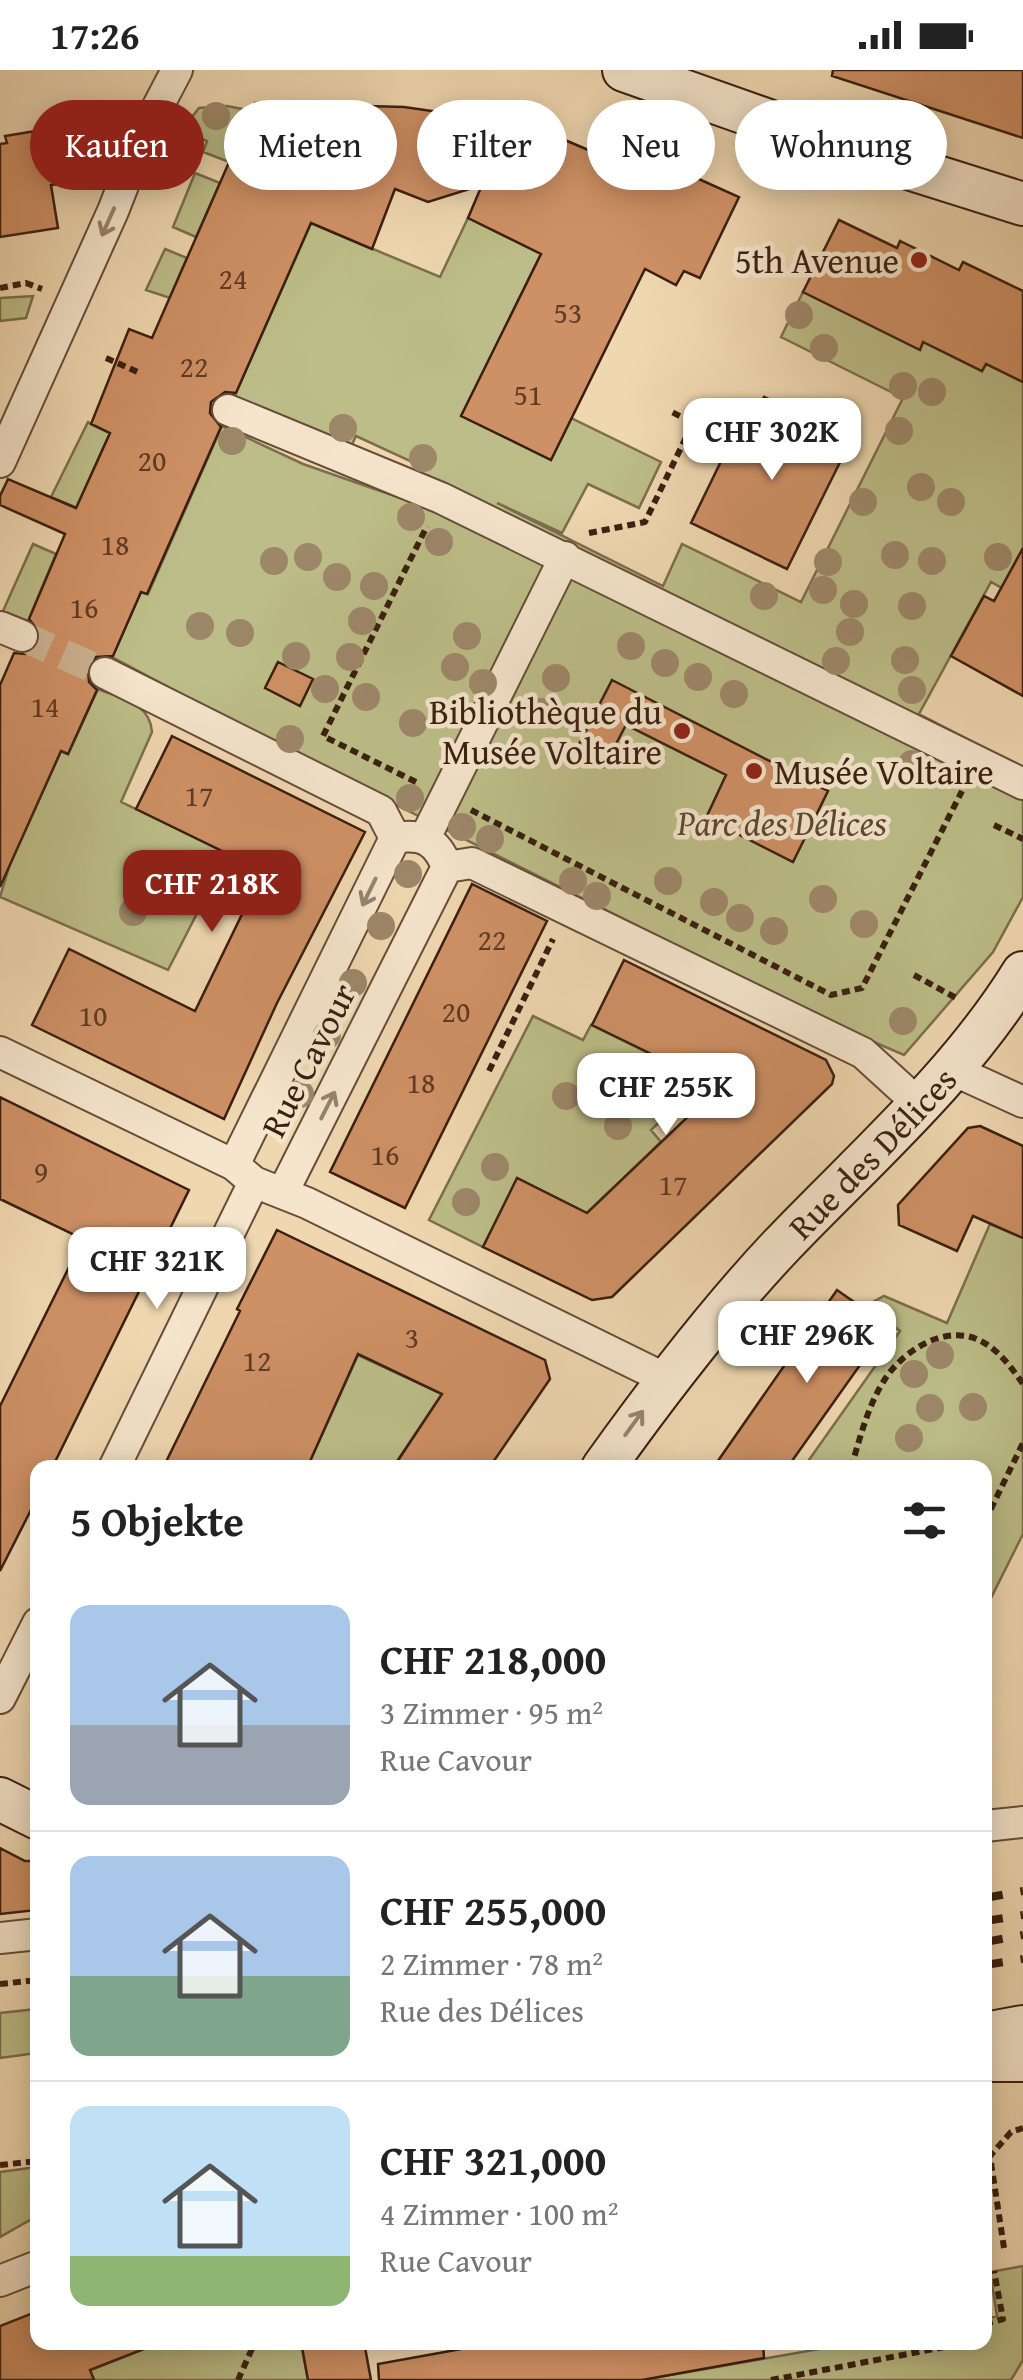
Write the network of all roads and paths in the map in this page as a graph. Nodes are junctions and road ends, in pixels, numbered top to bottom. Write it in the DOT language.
graph roads {
  1 [pos="177,70"];
  2 [pos="634,71"];
  3 [pos="1023,204"];
  4 [pos="0,288"];
  5 [pos="43,289"];
  6 [pos="106,358"];
  7 [pos="138,372"];
  8 [pos="228,410"];
  9 [pos="670,410"];
  10 [pos="0,462"];
  11 [pos="441,498"];
  12 [pos="565,558"];
  13 [pos="105,673"];
  14 [pos="1023,784"];
  15 [pos="960,793"];
  16 [pos="446,796"];
  17 [pos="994,825"];
  18 [pos="410,838"];
  19 [pos="1023,839"];
  20 [pos="447,867"];
  21 [pos="567,910"];
  22 [pos="1023,973"];
  23 [pos="914,975"];
  24 [pos="959,1000"];
  25 [pos="0,1052"];
  26 [pos="489,1070"];
  27 [pos="954,1070"];
  28 [pos="1023,1102"];
  29 [pos="920,1105"];
  30 [pos="244,1174"];
  31 [pos="283,1192"];
  32 [pos="666,1379"];
  33 [pos="1023,1384"];
  34 [pos="1023,1443"];
  35 [pos="118,1460"];
  36 [pos="609,1460"];
  37 [pos="853,1460"];
  38 [pos="992,1507"];
  39 [pos="30,1639"];
  40 [pos="0,1698"];
  41 [pos="0,1799"];
  42 [pos="30,1814"];
  43 [pos="1023,1822"];
  44 [pos="992,1825"];
  45 [pos="30,1935"];
  46 [pos="0,1938"];
  47 [pos="30,1981"];
  48 [pos="0,1984"];
  49 [pos="1023,2027"];
  50 [pos="992,2033"];
  51 [pos="992,2060"];
  52 [pos="1023,2060"];
  53 [pos="1023,2128"];
  54 [pos="992,2154"];
  55 [pos="30,2162"];
  56 [pos="0,2165"];
  57 [pos="992,2169"];
  58 [pos="1004,2248"];
  59 [pos="30,2269"];
  60 [pos="994,2271"];
  61 [pos="0,2282"];
  62 [pos="992,2323"];
  63 [pos="251,2350"];
  64 [pos="929,2350"];
  65 [pos="238,2380"];
  66 [pos="771,2380"];
  1 -- 10 [label="street, one-way"];
  2 -- 3 [label="street"];
  4 -- 5 [label="path"];
  6 -- 7 [label="path"];
  8 -- 11 [label="street"];
  9 -- 12 [label="path"];
  11 -- 12 [label="street"];
  11 -- 16 [label="path"];
  12 -- 14 [label="street"];
  12 -- 16 [label="street, Rue Cavour"];
  13 -- 18 [label="street"];
  15 -- 16 [label="path"];
  16 -- 18 [label="street, Rue Cavour"];
  17 -- 19 [label="path"];
  18 -- 20 [label="street"];
  18 -- 30 [label="street, Rue Cavour, one-way"];
  20 -- 21 [label="street"];
  31 -- 20 [label="street, Rue Cavour, one-way"];
  21 -- 26 [label="path"];
  21 -- 29 [label="street"];
  22 -- 27 [label="street, Rue des Délices"];
  23 -- 24 [label="path"];
  25 -- 30 [label="street"];
  27 -- 28 [label="street"];
  27 -- 29 [label="street, Rue des Délices"];
  29 -- 32 [label="street, Rue des Délices"];
  30 -- 31 [label="street"];
  30 -- 35 [label="street, Rue Cavour"];
  31 -- 32 [label="street"];
  36 -- 32 [label="street, Rue des Délices, one-way"];
  33 -- 37 [label="path"];
  34 -- 38 [label="path"];
  39 -- 40 [label="street"];
  41 -- 42 [label="street"];
  43 -- 44 [label="street"];
  45 -- 46 [label="street"];
  47 -- 48 [label="path"];
  49 -- 50 [label="street"];
  51 -- 52 [label="street"];
  53 -- 54 [label="path"];
  55 -- 56 [label="path"];
  57 -- 58 [label="path"];
  59 -- 61 [label="street"];
  60 -- 62 [label="path"];
  63 -- 65 [label="path"];
  64 -- 66 [label="path"];
}
